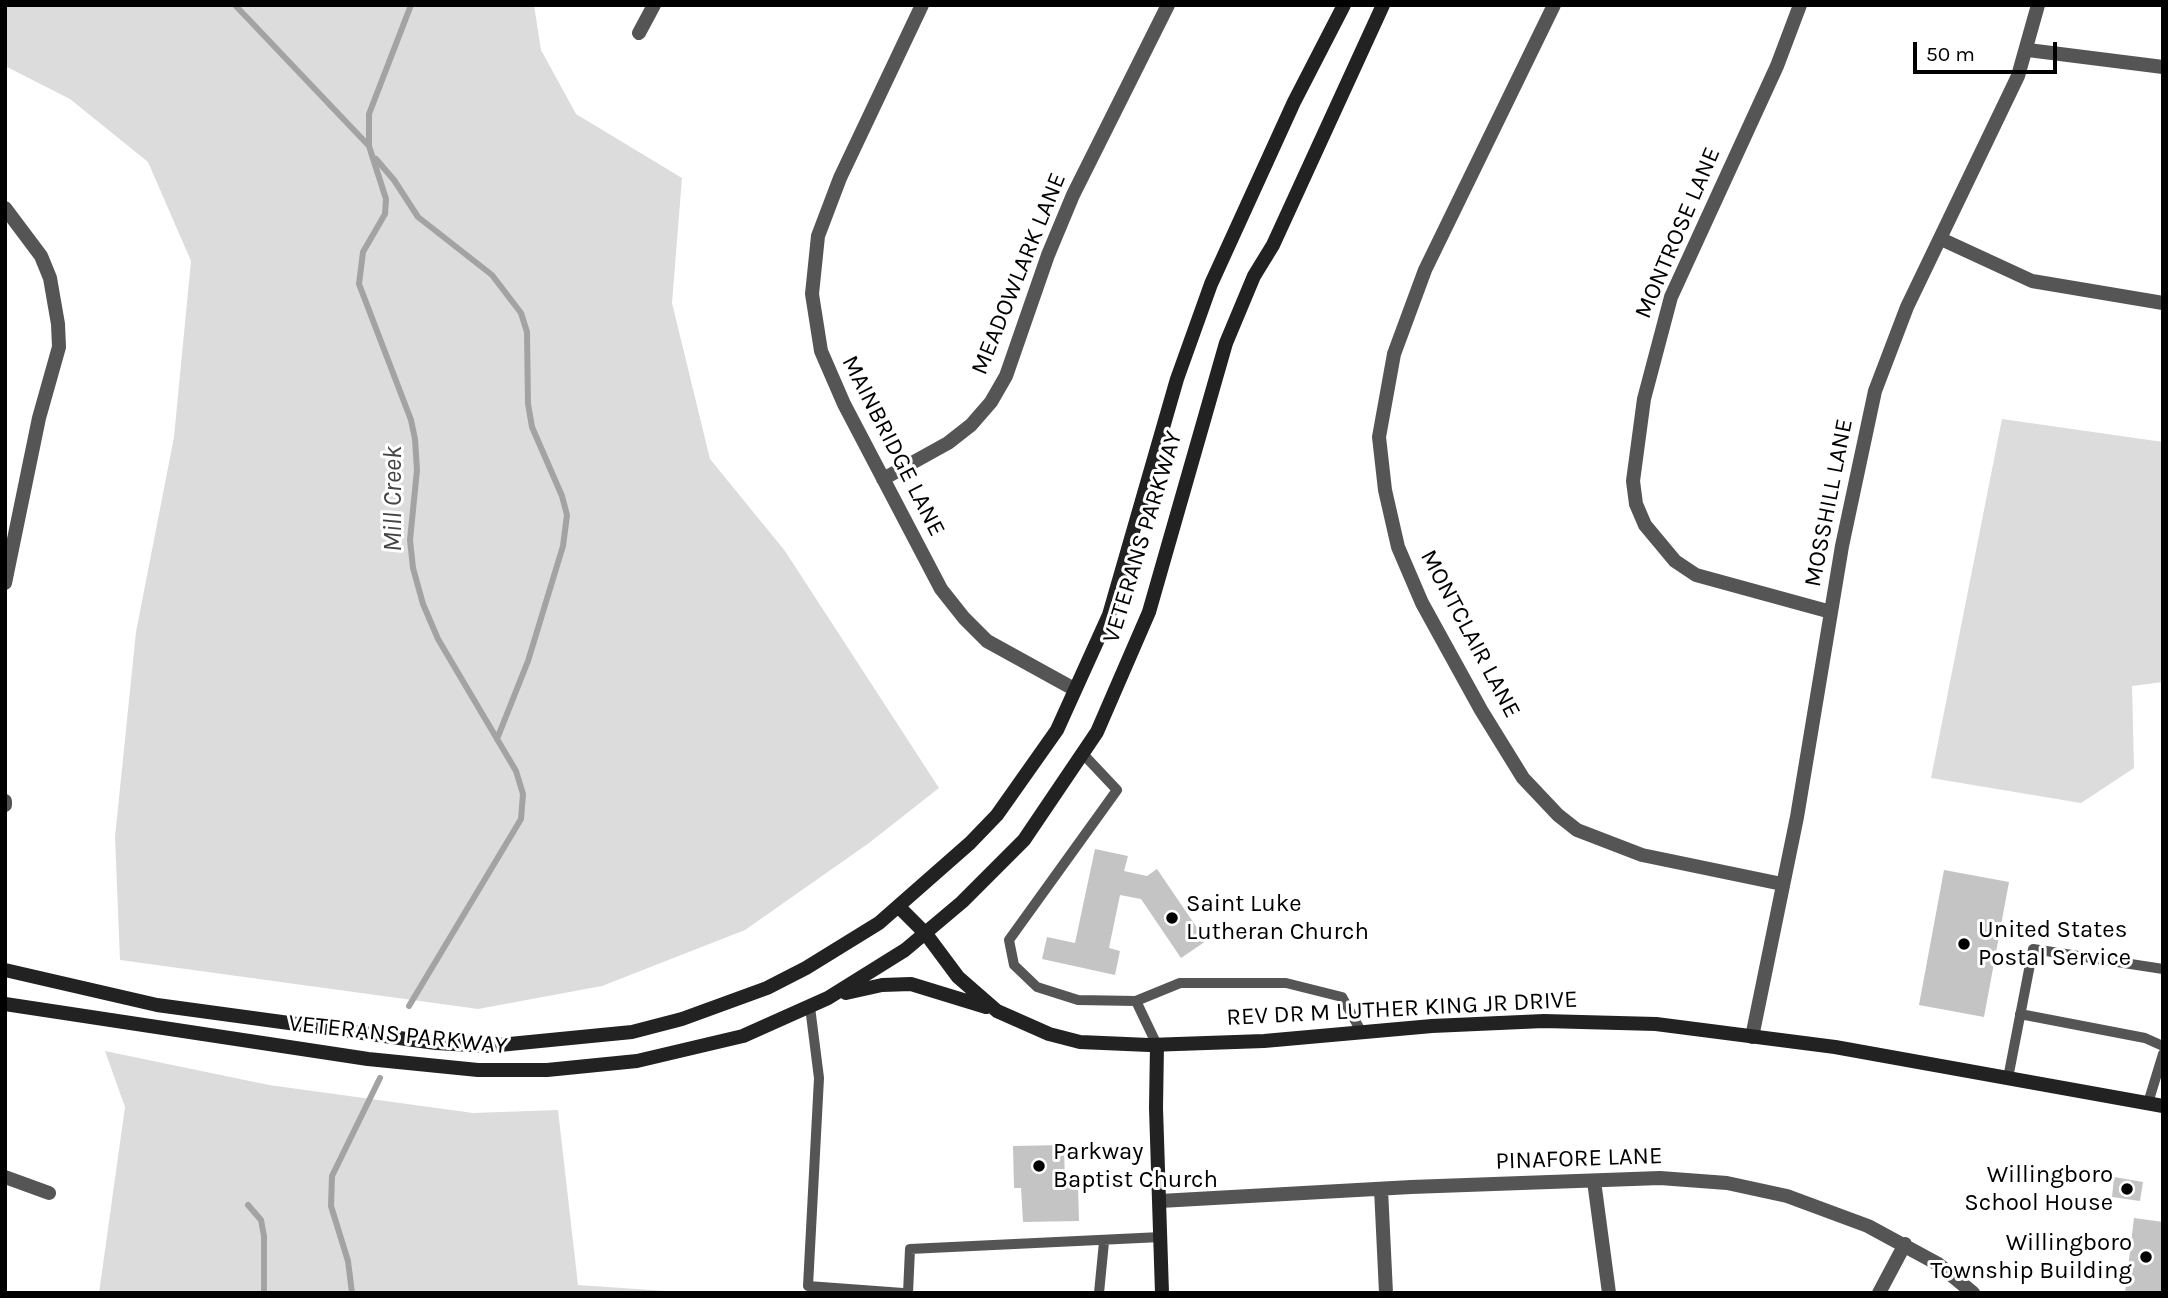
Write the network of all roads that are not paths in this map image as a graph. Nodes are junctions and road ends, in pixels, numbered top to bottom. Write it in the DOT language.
graph roads {
  1 [pos="654,5"];
  2 [pos="922,5"];
  3 [pos="1168,5"];
  4 [pos="1344,5"];
  5 [pos="1383,5"];
  6 [pos="1554,5"];
  7 [pos="1800,5"];
  8 [pos="2038,5"];
  9 [pos="639,33"];
  10 [pos="2028,50"];
  11 [pos="2163,67"];
  12 [pos="5,208"];
  13 [pos="1941,239"];
  14 [pos="2163,303"];
  15 [pos="883,479"];
  16 [pos="5,583"];
  17 [pos="1831,612"];
  18 [pos="1074,689"];
  19 [pos="1084,755"];
  20 [pos="1782,884"];
  21 [pos="899,907"];
  22 [pos="926,934"];
  23 [pos="2163,969"];
  24 [pos="5,970"];
  25 [pos="828,998"];
  26 [pos="1136,1001"];
  27 [pos="5,1004"];
  28 [pos="810,1007"];
  29 [pos="997,1011"];
  30 [pos="2020,1014"];
  31 [pos="1362,1033"];
  32 [pos="1752,1037"];
  33 [pos="1157,1045"];
  34 [pos="2163,1046"];
  35 [pos="2163,1054"];
  36 [pos="2008,1078"];
  37 [pos="2156,1105"];
  38 [pos="5,1177"];
  39 [pos="1594,1181"];
  40 [pos="1381,1189"];
  41 [pos="49,1194"];
  42 [pos="1160,1201"];
  43 [pos="1161,1237"];
  44 [pos="1104,1242"];
  45 [pos="1905,1244"];
  46 [pos="905,1293"];
  47 [pos="1099,1293"];
  48 [pos="1162,1293"];
  49 [pos="1386,1293"];
  50 [pos="1609,1293"];
  51 [pos="1879,1293"];
  52 [pos="1973,1293"];
  1 -- 9 [label="street"];
  2 -- 15 [label="street, MAINBRIDGE LANE"];
  3 -- 15 [label="street, MEADOWLARK LANE"];
  4 -- 18 [label="main road, VETERANS PARKWAY"];
  5 -- 19 [label="main road, VETERANS PARKWAY"];
  6 -- 20 [label="street, MONTCLAIR LANE"];
  7 -- 17 [label="street, MONTROSE LANE"];
  8 -- 10 [label="street, MOSSHILL LANE"];
  10 -- 11 [label="street"];
  10 -- 13 [label="street, MOSSHILL LANE"];
  12 -- 16 [label="street"];
  13 -- 14 [label="street"];
  13 -- 17 [label="street, MOSSHILL LANE"];
  15 -- 18 [label="street, MAINBRIDGE LANE"];
  17 -- 20 [label="street, MOSSHILL LANE"];
  18 -- 21 [label="main road, VETERANS PARKWAY"];
  19 -- 22 [label="main road, VETERANS PARKWAY"];
  19 -- 26 [label="lane"];
  20 -- 32 [label="street, MOSSHILL LANE"];
  21 -- 22 [label="main road, REV DR M LUTHER KING JR DRIVE"];
  21 -- 24 [label="main road, VETERANS PARKWAY"];
  22 -- 25 [label="main road, VETERANS PARKWAY"];
  22 -- 29 [label="main road, REV DR M LUTHER KING JR DRIVE"];
  23 -- 30 [label="lane"];
  25 -- 28 [label="main road, VETERANS PARKWAY"];
  25 -- 29 [label="main road"];
  26 -- 31 [label="lane"];
  26 -- 33 [label="lane"];
  27 -- 28 [label="main road, VETERANS PARKWAY"];
  28 -- 46 [label="lane"];
  29 -- 33 [label="main road, REV DR M LUTHER KING JR DRIVE"];
  30 -- 34 [label="lane"];
  30 -- 36 [label="lane"];
  31 -- 32 [label="main road, REV DR M LUTHER KING JR DRIVE"];
  31 -- 33 [label="main road, REV DR M LUTHER KING JR DRIVE"];
  32 -- 36 [label="main road, REV DR M LUTHER KING JR DRIVE"];
  33 -- 42 [label="main road"];
  35 -- 37 [label="lane"];
  36 -- 37 [label="main road, REV DR M LUTHER KING JR DRIVE"];
  38 -- 41 [label="street"];
  39 -- 40 [label="street, PINAFORE LANE"];
  39 -- 45 [label="street, PINAFORE LANE"];
  39 -- 50 [label="street"];
  40 -- 42 [label="street, PINAFORE LANE"];
  40 -- 49 [label="street"];
  42 -- 43 [label="main road"];
  43 -- 44 [label="lane"];
  43 -- 48 [label="main road"];
  44 -- 46 [label="lane"];
  44 -- 47 [label="lane"];
  45 -- 51 [label="street"];
  45 -- 52 [label="street, PINAFORE LANE"];
}
